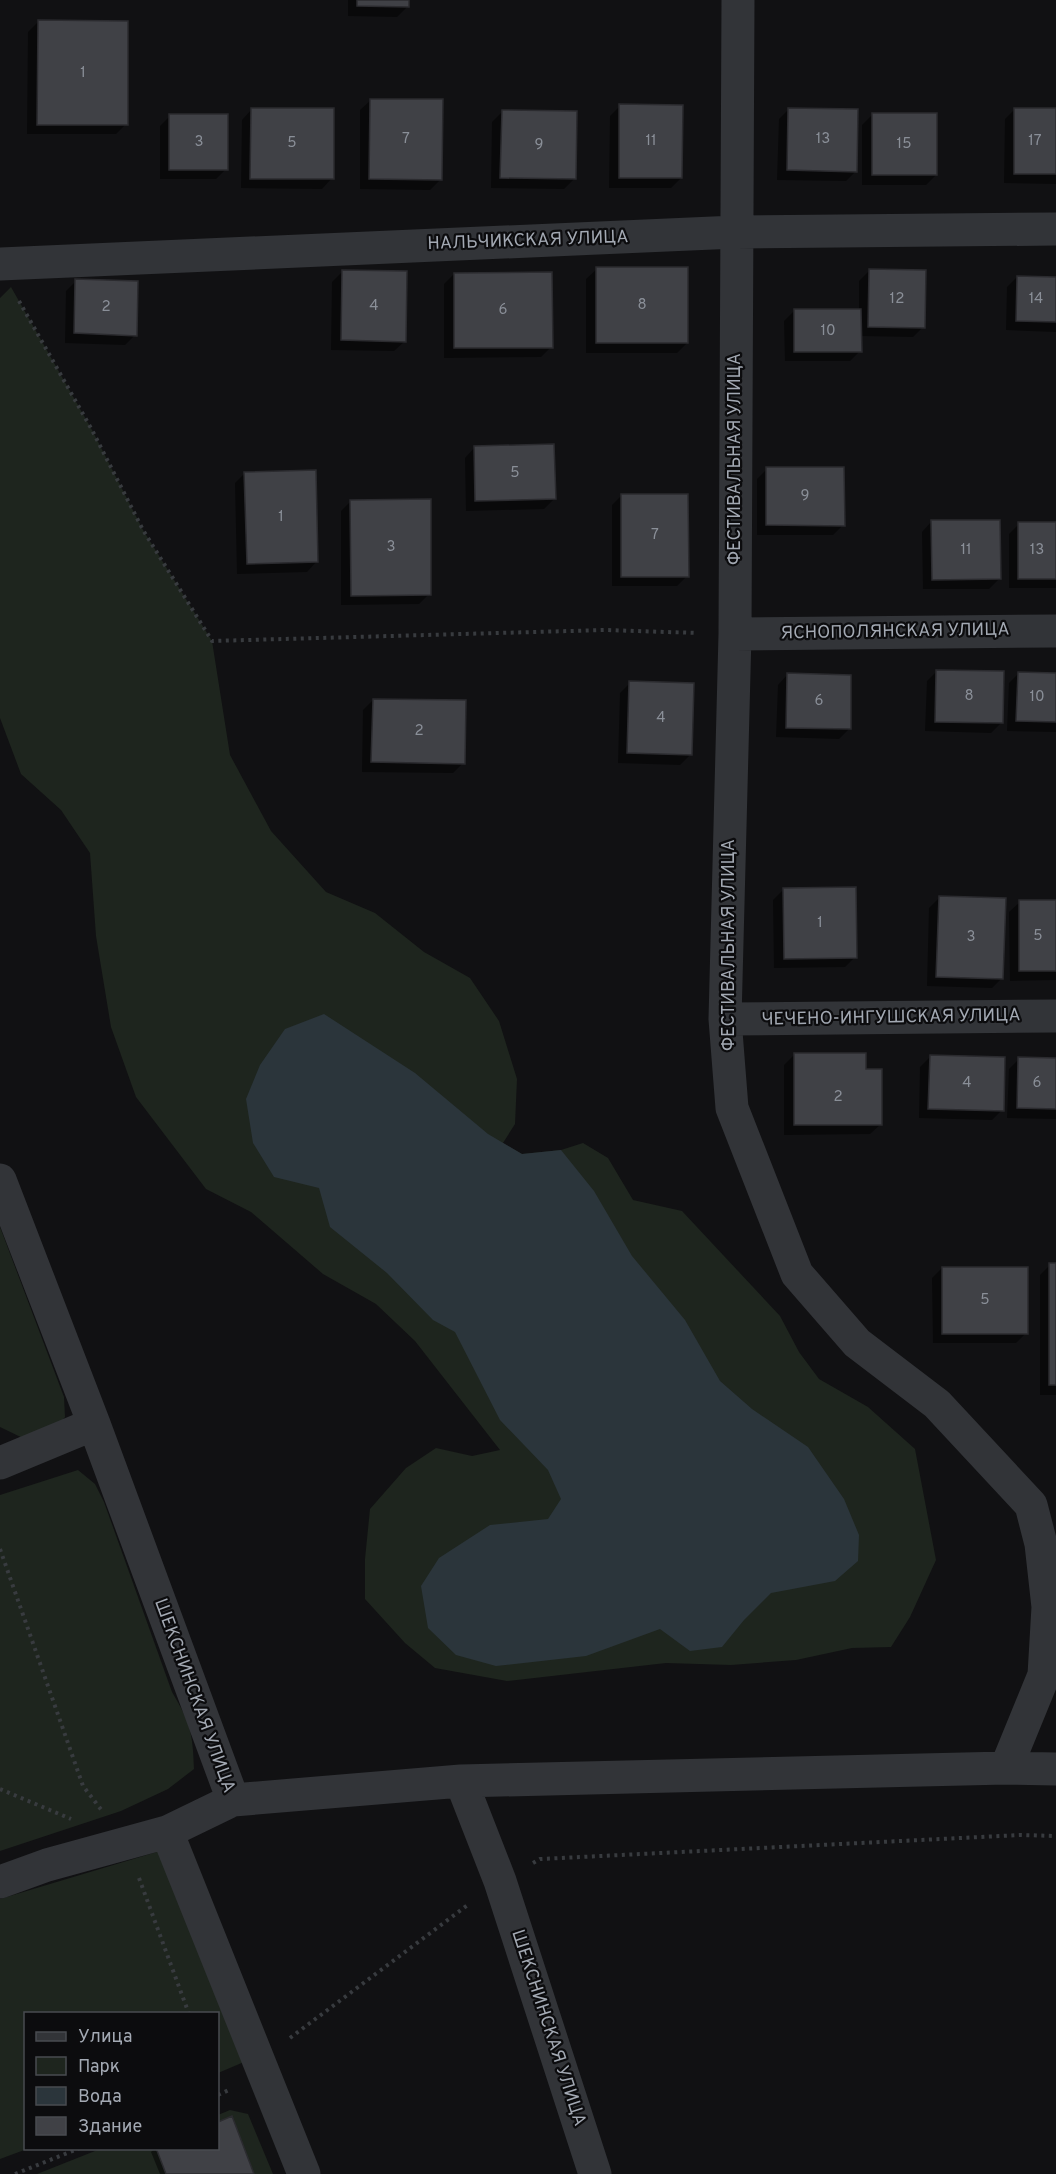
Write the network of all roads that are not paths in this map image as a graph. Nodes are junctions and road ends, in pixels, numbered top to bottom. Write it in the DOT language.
graph roads {
  1 [pos="738,0"];
  2 [pos="1056,229"];
  3 [pos="735,232"];
  4 [pos="0,264"];
  5 [pos="1056,631"];
  6 [pos="735,634"];
  7 [pos="1056,1016"];
  8 [pos="725,1020"];
  9 [pos="0,1180"];
  10 [pos="94,1424"];
  11 [pos="0,1463"];
  12 [pos="1006,1768"];
  13 [pos="1056,1769"];
  14 [pos="461,1781"];
  15 [pos="233,1800"];
  16 [pos="167,1832"];
  17 [pos="0,1882"];
  18 [pos="304,2174"];
  19 [pos="595,2174"];
  1 -- 3 [label="street, ФЕСТИВАЛЬНАЯ УЛИЦА"];
  2 -- 3 [label="street, НАЛЬЧИКСКАЯ УЛИЦА"];
  3 -- 4 [label="street, НАЛЬЧИКСКАЯ УЛИЦА"];
  3 -- 6 [label="street, ФЕСТИВАЛЬНАЯ УЛИЦА"];
  5 -- 6 [label="street, ЯСНОПОЛЯНСКАЯ УЛИЦА"];
  6 -- 8 [label="street, ФЕСТИВАЛЬНАЯ УЛИЦА"];
  7 -- 8 [label="street, ЧЕЧЕНО-ИНГУШСКАЯ УЛИЦА"];
  8 -- 12 [label="street, ФЕСТИВАЛЬНАЯ УЛИЦА"];
  9 -- 10 [label="street, ШЕКСНИНСКАЯ УЛИЦА"];
  10 -- 11 [label="street"];
  10 -- 15 [label="street, ШЕКСНИНСКАЯ УЛИЦА"];
  12 -- 13 [label="street"];
  12 -- 14 [label="street"];
  14 -- 15 [label="street"];
  14 -- 19 [label="street, ШЕКСНИНСКАЯ УЛИЦА"];
  15 -- 16 [label="street, ШЕКСНИНСКАЯ УЛИЦА"];
  16 -- 17 [label="street, ШЕКСНИНСКАЯ УЛИЦА"];
  16 -- 18 [label="street"];
}
